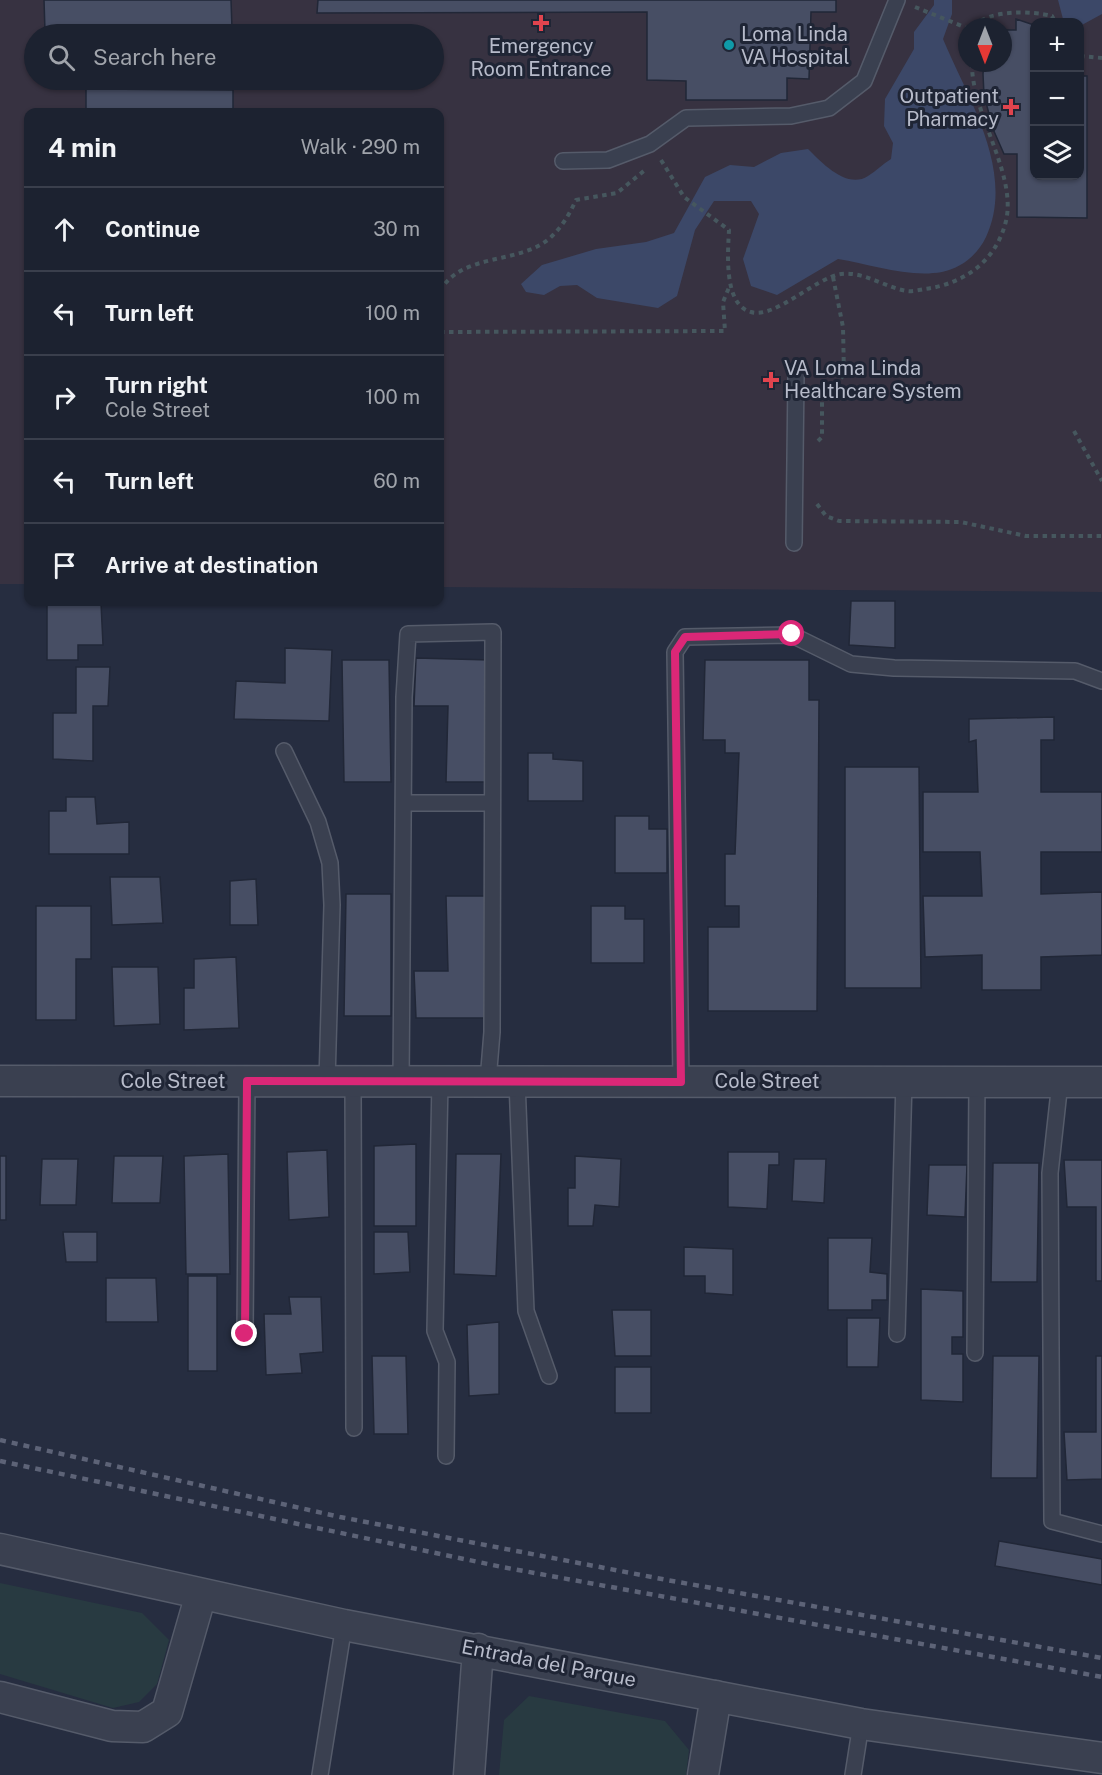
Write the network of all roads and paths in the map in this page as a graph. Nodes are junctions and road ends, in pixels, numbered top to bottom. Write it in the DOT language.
graph roads {
  1 [pos="897,0"];
  2 [pos="923,10"];
  3 [pos="989,18"];
  4 [pos="1053,18"];
  5 [pos="958,24"];
  6 [pos="1084,56"];
  7 [pos="1102,58"];
  8 [pos="973,72"];
  9 [pos="659,157"];
  10 [pos="563,161"];
  11 [pos="665,165"];
  12 [pos="833,276"];
  13 [pos="730,285"];
  14 [pos="444,287"];
  15 [pos="444,332"];
  16 [pos="796,375"];
  17 [pos="1074,431"];
  18 [pos="815,444"];
  19 [pos="1102,481"];
  20 [pos="816,493"];
  21 [pos="1102,536"];
  22 [pos="794,543"];
  23 [pos="1102,681"];
  24 [pos="284,751"];
  25 [pos="405,803"];
  26 [pos="492,803"];
  27 [pos="0,1081"];
  28 [pos="247,1081"];
  29 [pos="340,1081"];
  30 [pos="401,1082"];
  31 [pos="440,1082"];
  32 [pos="488,1082"];
  33 [pos="518,1082"];
  34 [pos="681,1082"];
  35 [pos="904,1082"];
  36 [pos="977,1082"];
  37 [pos="1060,1082"];
  38 [pos="1102,1082"];
  39 [pos="245,1334"];
  40 [pos="897,1334"];
  41 [pos="975,1353"];
  42 [pos="549,1376"];
  43 [pos="354,1428"];
  44 [pos="446,1456"];
  45 [pos="1102,1534"];
  46 [pos="0,1550"];
  47 [pos="201,1594"];
  48 [pos="344,1625"];
  49 [pos="478,1649"];
  50 [pos="716,1696"];
  51 [pos="0,1697"];
  52 [pos="861,1724"];
  53 [pos="1102,1758"];
  54 [pos="320,1775"];
  55 [pos="469,1775"];
  56 [pos="703,1775"];
  57 [pos="853,1775"];
  1 -- 10 [label="lane"];
  2 -- 5 [label="path"];
  3 -- 4 [label="path"];
  6 -- 7 [label="path"];
  8 -- 12 [label="path"];
  9 -- 14 [label="path"];
  11 -- 13 [label="path"];
  12 -- 13 [label="path"];
  12 -- 18 [label="path"];
  13 -- 15 [label="path"];
  16 -- 22 [label="lane"];
  17 -- 19 [label="path"];
  20 -- 21 [label="path"];
  23 -- 34 [label="lane"];
  24 -- 29 [label="lane"];
  25 -- 26 [label="lane"];
  25 -- 26 [label="lane"];
  25 -- 30 [label="lane"];
  26 -- 32 [label="lane"];
  27 -- 28 [label="street, Cole Street"];
  28 -- 29 [label="street, Cole Street"];
  28 -- 39 [label="lane"];
  29 -- 30 [label="street, Cole Street"];
  29 -- 43 [label="lane"];
  30 -- 31 [label="street, Cole Street"];
  31 -- 32 [label="street, Cole Street"];
  31 -- 44 [label="lane"];
  32 -- 33 [label="street, Cole Street"];
  33 -- 34 [label="street, Cole Street"];
  33 -- 42 [label="lane"];
  34 -- 35 [label="street, Cole Street"];
  35 -- 36 [label="street, Cole Street"];
  35 -- 40 [label="lane"];
  36 -- 37 [label="street, Cole Street"];
  36 -- 41 [label="lane"];
  37 -- 38 [label="street, Cole Street"];
  37 -- 45 [label="lane"];
  46 -- 47 [label="street, Entrada del Parque"];
  47 -- 48 [label="street, Entrada del Parque"];
  47 -- 51 [label="street"];
  48 -- 49 [label="street, Entrada del Parque"];
  48 -- 54 [label="lane"];
  49 -- 50 [label="street, Entrada del Parque"];
  49 -- 55 [label="street"];
  50 -- 52 [label="street, Entrada del Parque"];
  50 -- 56 [label="street"];
  52 -- 53 [label="street, Entrada del Parque"];
  52 -- 57 [label="lane"];
}
